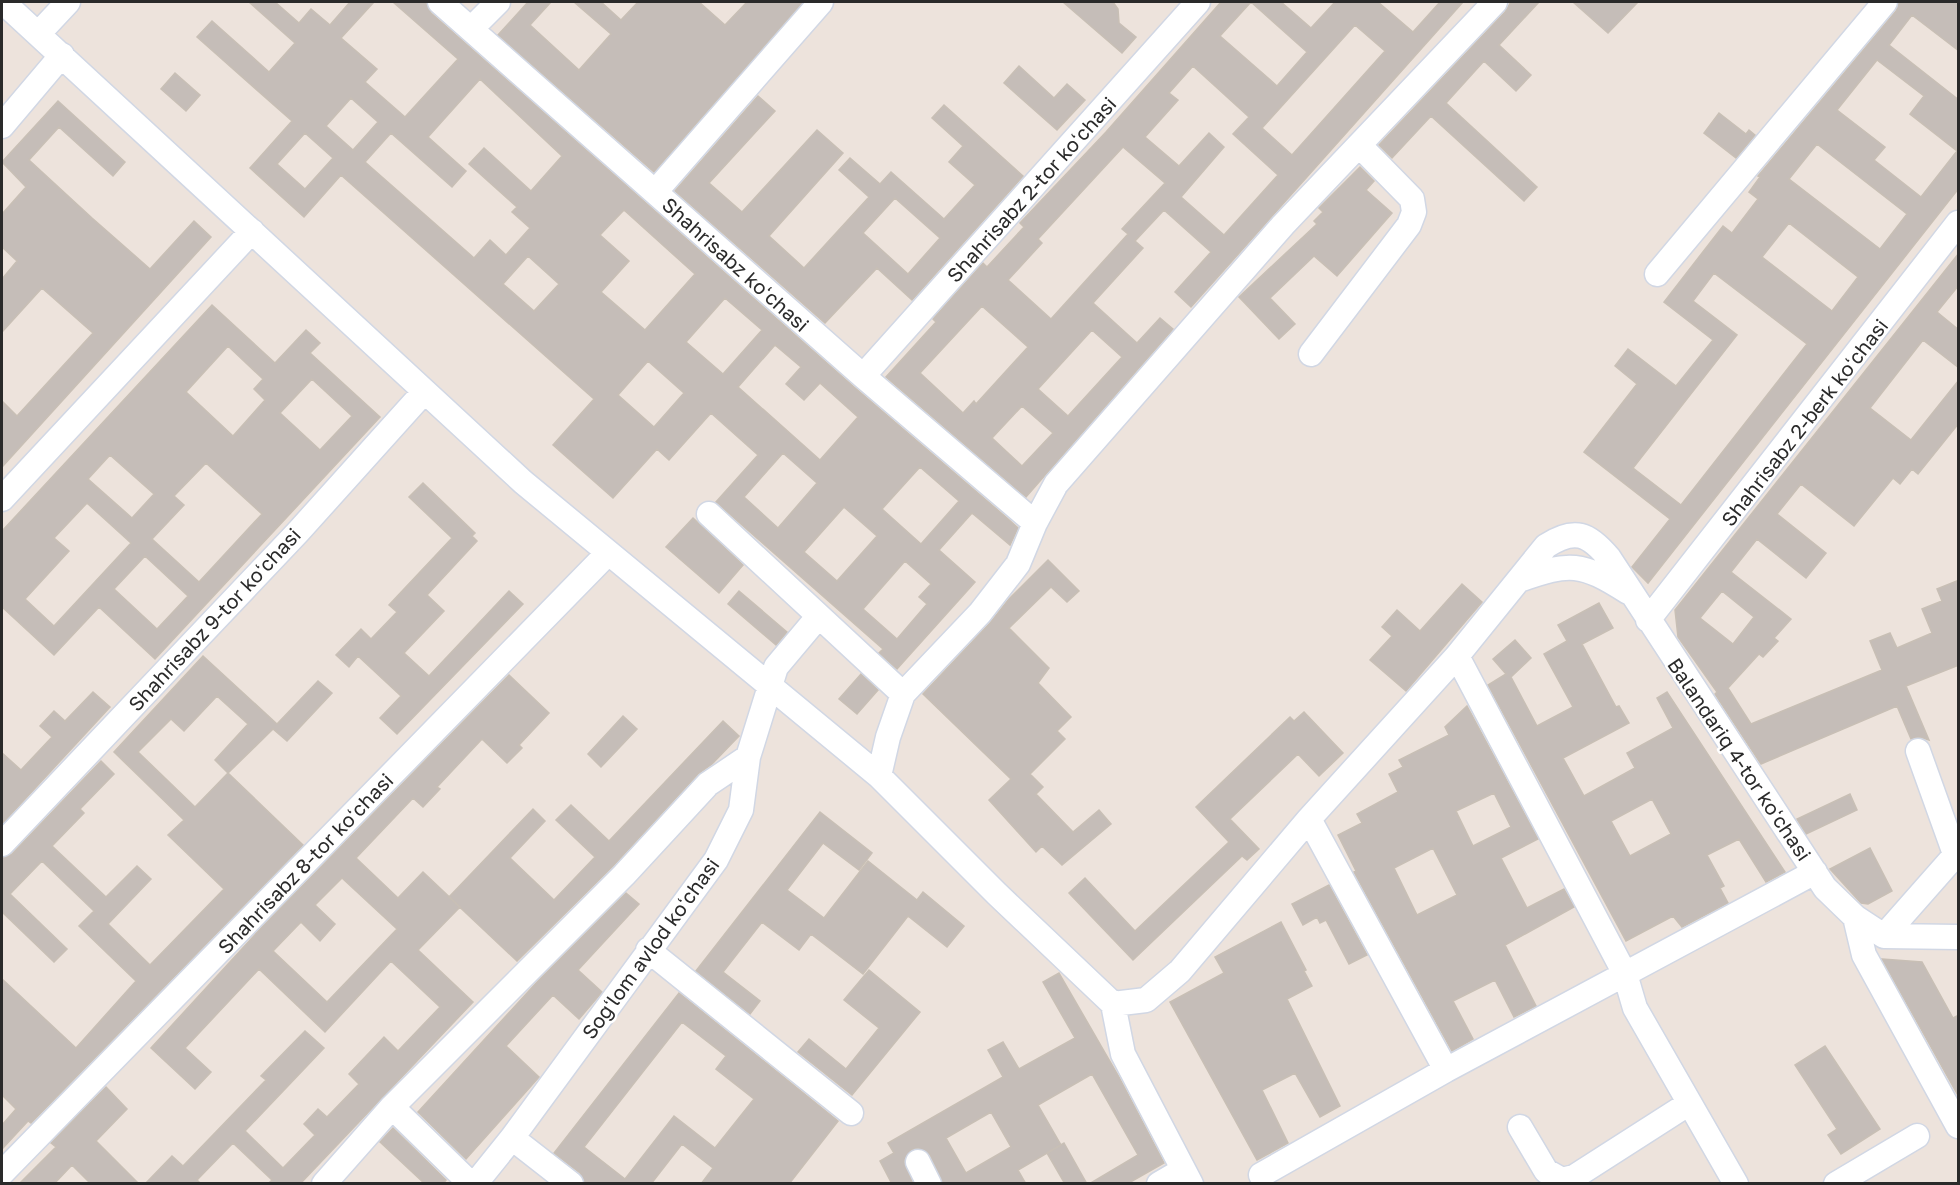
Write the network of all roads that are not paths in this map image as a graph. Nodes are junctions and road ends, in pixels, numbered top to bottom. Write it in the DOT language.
graph roads {
  1 [pos="3,2"];
  2 [pos="68,2"];
  3 [pos="440,2"];
  4 [pos="498,2"];
  5 [pos="821,2"];
  6 [pos="1198,2"];
  7 [pos="1495,2"];
  8 [pos="1885,2"];
  9 [pos="471,29"];
  10 [pos="39,33"];
  11 [pos="62,56"];
  12 [pos="2,126"];
  13 [pos="1359,144"];
  14 [pos="655,192"];
  15 [pos="1959,223"];
  16 [pos="252,231"];
  17 [pos="1657,274"];
  18 [pos="1311,354"];
  19 [pos="863,376"];
  20 [pos="424,392"];
  21 [pos="2,499"];
  22 [pos="709,514"];
  23 [pos="1035,523"];
  24 [pos="608,553"];
  25 [pos="1519,580"];
  26 [pos="1632,594"];
  27 [pos="818,617"];
  28 [pos="1648,620"];
  29 [pos="1457,656"];
  30 [pos="772,687"];
  31 [pos="903,694"];
  32 [pos="1918,750"];
  33 [pos="748,757"];
  34 [pos="879,776"];
  35 [pos="1309,819"];
  36 [pos="2,844"];
  37 [pos="1957,853"];
  38 [pos="1815,872"];
  39 [pos="1855,917"];
  40 [pos="1884,936"];
  41 [pos="1959,937"];
  42 [pos="648,950"];
  43 [pos="1625,974"];
  44 [pos="1113,1004"];
  45 [pos="1446,1070"];
  46 [pos="1688,1104"];
  47 [pos="392,1107"];
  48 [pos="851,1113"];
  49 [pos="1959,1126"];
  50 [pos="1521,1127"];
  51 [pos="1917,1136"];
  52 [pos="512,1138"];
  53 [pos="918,1162"];
  54 [pos="2,1173"];
  55 [pos="1261,1175"];
  56 [pos="1187,1177"];
  57 [pos="324,1184"];
  58 [pos="473,1184"];
  59 [pos="571,1184"];
  60 [pos="929,1184"];
  61 [pos="1159,1184"];
  62 [pos="1736,1184"];
  63 [pos="1836,1184"];
  1 -- 10 [label="street"];
  2 -- 10 [label="street"];
  3 -- 9 [label="street, Shahrisabz koʻchasi"];
  4 -- 9 [label="street"];
  5 -- 14 [label="street"];
  6 -- 19 [label="street, Shahrisabz 2-tor koʻchasi"];
  7 -- 13 [label="street"];
  8 -- 17 [label="street"];
  9 -- 14 [label="street, Shahrisabz koʻchasi"];
  10 -- 11 [label="street"];
  11 -- 12 [label="street"];
  11 -- 16 [label="street"];
  13 -- 18 [label="street"];
  13 -- 23 [label="street"];
  14 -- 19 [label="street, Shahrisabz koʻchasi"];
  15 -- 28 [label="street, Shahrisabz 2-berk koʻchasi"];
  16 -- 20 [label="street"];
  16 -- 21 [label="street"];
  19 -- 23 [label="street, Shahrisabz koʻchasi"];
  20 -- 24 [label="street"];
  20 -- 36 [label="street, Shahrisabz 9-tor koʻchasi"];
  22 -- 27 [label="street"];
  23 -- 31 [label="street"];
  24 -- 30 [label="street"];
  24 -- 54 [label="street, Shahrisabz 8-tor koʻchasi"];
  25 -- 26 [label="street, Balandariq 4-tor koʻchasi"];
  25 -- 26 [label="street, Balandariq 4-tor koʻchasi"];
  25 -- 29 [label="street, Balandariq 4-tor koʻchasi"];
  26 -- 28 [label="street, Balandariq 4-tor koʻchasi"];
  27 -- 30 [label="street, Sogʻlom avlod koʻchasi"];
  27 -- 31 [label="street"];
  28 -- 38 [label="street, Balandariq 4-tor koʻchasi"];
  29 -- 35 [label="street, Balandariq 4-tor koʻchasi"];
  29 -- 43 [label="street"];
  30 -- 33 [label="street, Sogʻlom avlod koʻchasi"];
  30 -- 34 [label="street"];
  31 -- 34 [label="street"];
  32 -- 37 [label="street"];
  33 -- 42 [label="street, Sogʻlom avlod koʻchasi"];
  33 -- 47 [label="street"];
  34 -- 44 [label="street"];
  35 -- 44 [label="street, Balandariq 4-tor koʻchasi"];
  35 -- 45 [label="street"];
  37 -- 40 [label="street"];
  38 -- 39 [label="street, Balandariq 4-tor koʻchasi"];
  38 -- 43 [label="street"];
  39 -- 40 [label="street, Balandariq 4-tor koʻchasi"];
  39 -- 49 [label="street"];
  40 -- 41 [label="street"];
  42 -- 48 [label="street"];
  42 -- 52 [label="street, Sogʻlom avlod koʻchasi"];
  43 -- 45 [label="street"];
  43 -- 46 [label="street"];
  44 -- 56 [label="street"];
  45 -- 55 [label="street"];
  46 -- 50 [label="street"];
  46 -- 62 [label="street"];
  47 -- 57 [label="street"];
  47 -- 58 [label="street"];
  51 -- 63 [label="street"];
  52 -- 58 [label="street, Sogʻlom avlod koʻchasi"];
  52 -- 59 [label="street"];
  53 -- 60 [label="street"];
  56 -- 61 [label="street"];
}
